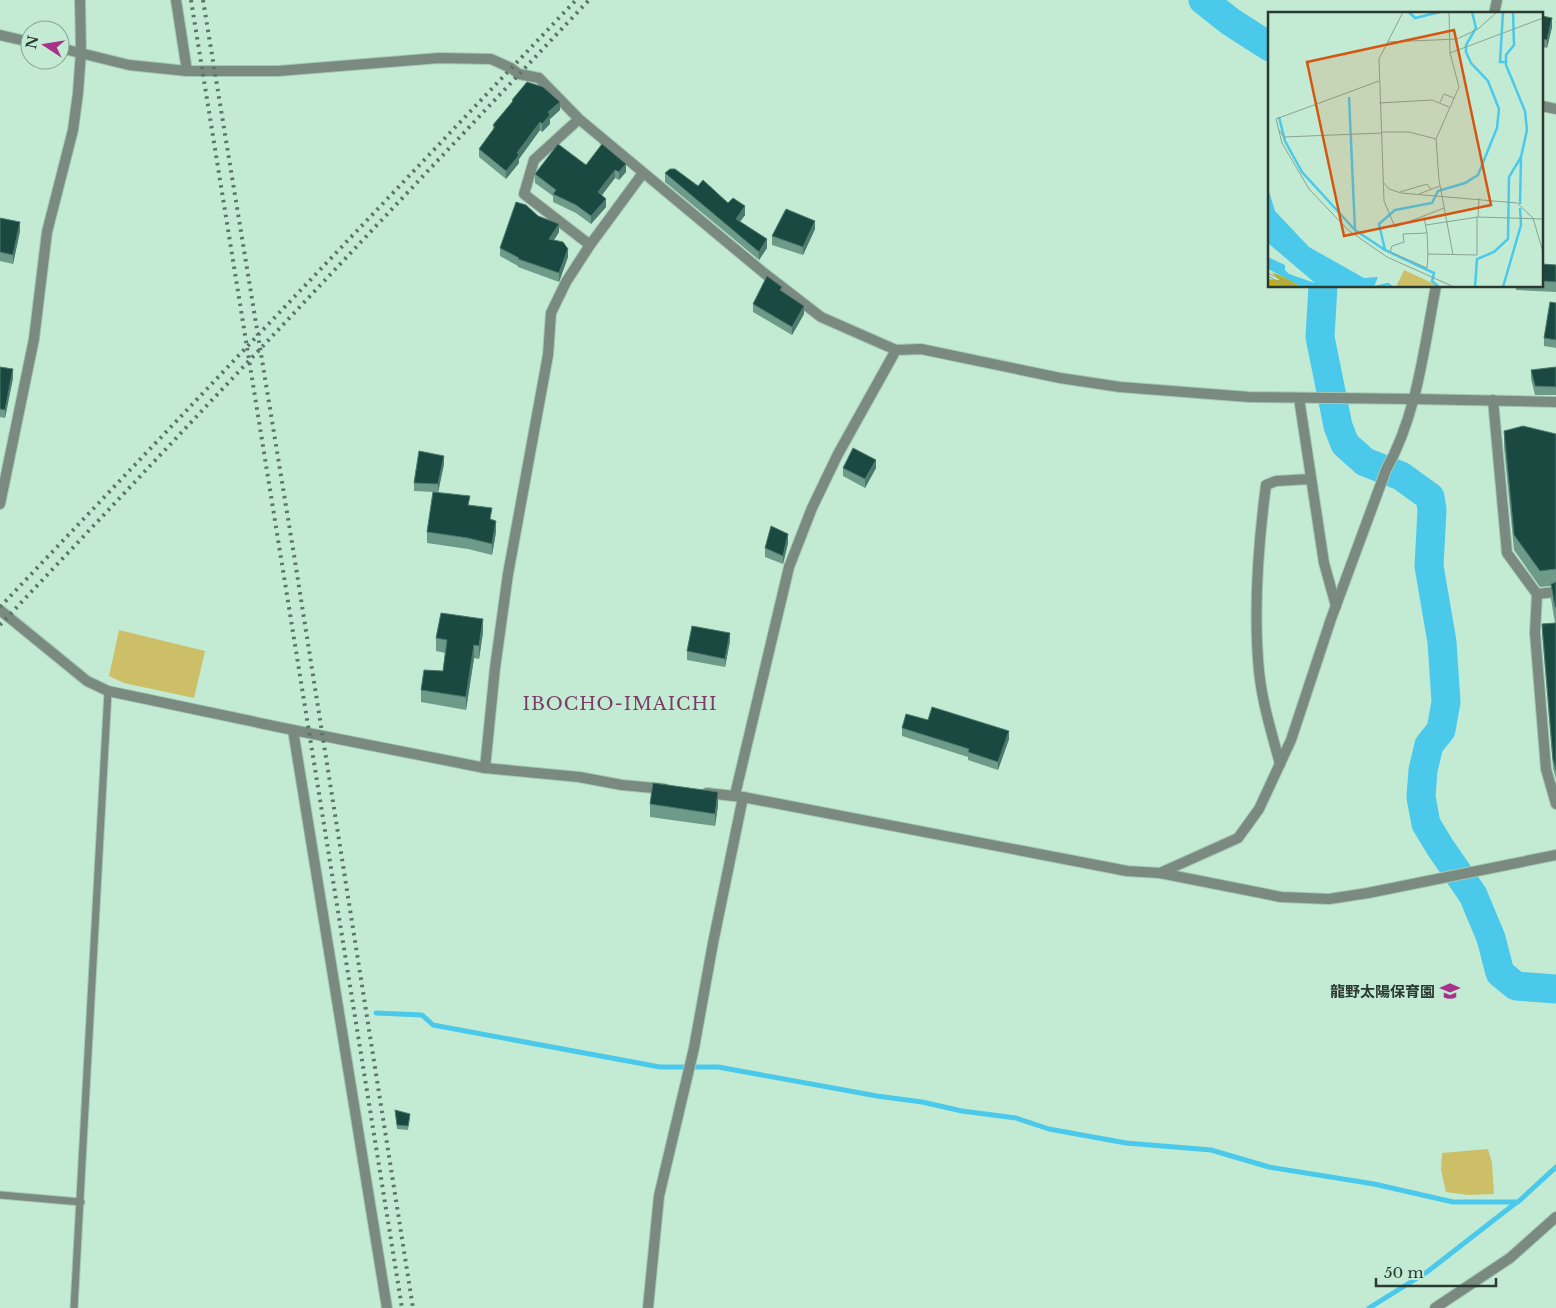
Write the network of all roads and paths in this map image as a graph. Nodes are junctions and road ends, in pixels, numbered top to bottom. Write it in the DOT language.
graph roads {
  1 [pos="80,0"];
  2 [pos="176,0"];
  3 [pos="0,35"];
  4 [pos="20,40"];
  5 [pos="70,50"];
  6 [pos="81,52"];
  7 [pos="186,71"];
  8 [pos="579,120"];
  9 [pos="643,173"];
  10 [pos="590,245"];
  11 [pos="1436,288"];
  12 [pos="896,350"];
  13 [pos="1299,398"];
  14 [pos="1414,399"];
  15 [pos="1494,400"];
  16 [pos="1556,402"];
  17 [pos="1311,479"];
  18 [pos="0,504"];
  19 [pos="1556,592"];
  20 [pos="1537,594"];
  21 [pos="1336,606"];
  22 [pos="0,610"];
  23 [pos="108,691"];
  24 [pos="293,730"];
  25 [pos="1280,764"];
  26 [pos="485,768"];
  27 [pos="679,790"];
  28 [pos="697,792"];
  29 [pos="739,796"];
  30 [pos="1556,804"];
  31 [pos="1556,855"];
  32 [pos="1160,873"];
  33 [pos="0,1195"];
  34 [pos="81,1202"];
  35 [pos="1556,1217"];
  36 [pos="74,1308"];
  37 [pos="387,1308"];
  38 [pos="648,1308"];
  39 [pos="1435,1308"];
  1 -- 6 [label="street"];
  2 -- 7 [label="street"];
  3 -- 4 [label="street"];
  5 -- 6 [label="street"];
  6 -- 7 [label="street"];
  6 -- 18 [label="street"];
  7 -- 8 [label="street"];
  8 -- 9 [label="street"];
  8 -- 10 [label="street"];
  9 -- 10 [label="street"];
  9 -- 12 [label="street"];
  10 -- 26 [label="street"];
  11 -- 14 [label="street"];
  12 -- 13 [label="street"];
  12 -- 29 [label="street"];
  13 -- 14 [label="street"];
  13 -- 17 [label="street"];
  14 -- 15 [label="street"];
  14 -- 21 [label="street"];
  15 -- 16 [label="street"];
  15 -- 20 [label="street"];
  17 -- 21 [label="street"];
  17 -- 25 [label="street"];
  19 -- 20 [label="street"];
  20 -- 30 [label="street"];
  21 -- 25 [label="street"];
  22 -- 23 [label="street"];
  23 -- 24 [label="street"];
  23 -- 34 [label="lane"];
  24 -- 26 [label="street"];
  24 -- 37 [label="street"];
  25 -- 32 [label="street"];
  26 -- 27 [label="street"];
  28 -- 29 [label="street"];
  29 -- 32 [label="street"];
  29 -- 38 [label="street"];
  31 -- 32 [label="street"];
  33 -- 34 [label="lane"];
  34 -- 36 [label="lane"];
  35 -- 39 [label="street"];
}
